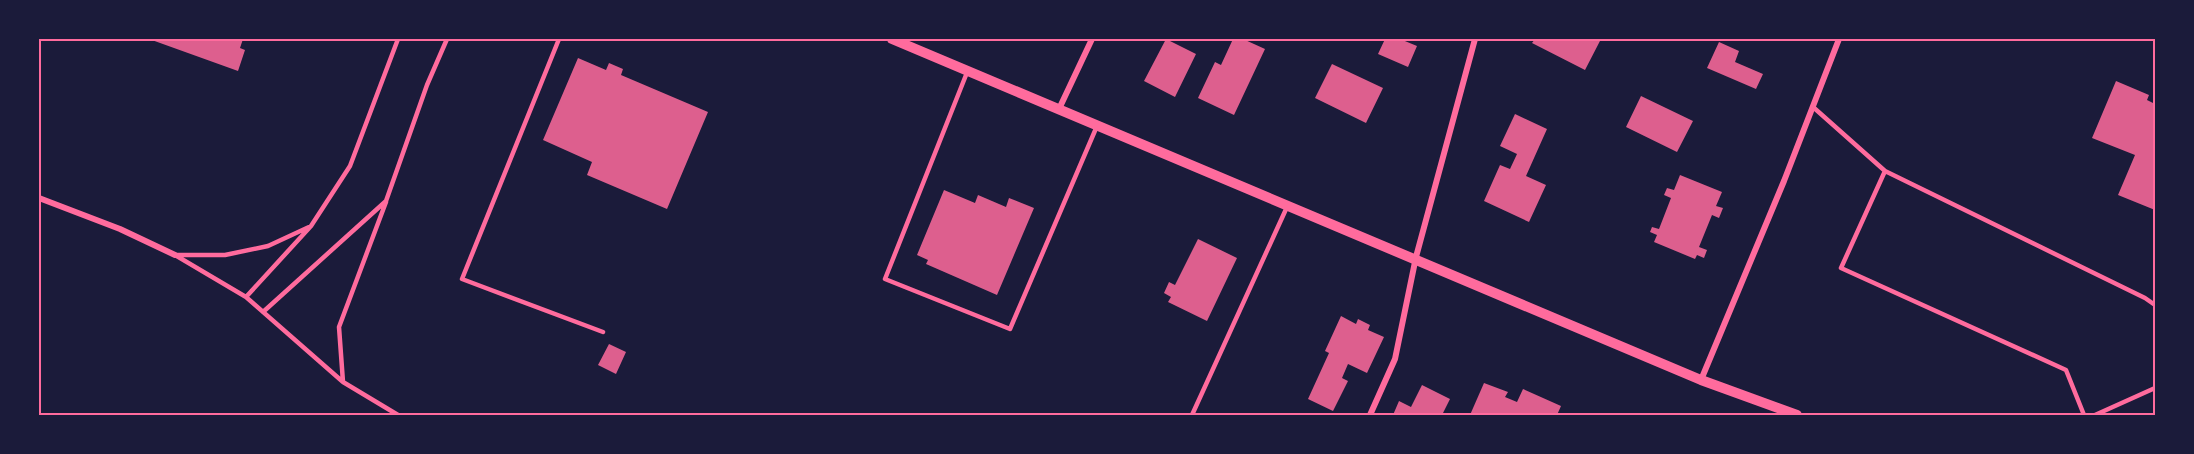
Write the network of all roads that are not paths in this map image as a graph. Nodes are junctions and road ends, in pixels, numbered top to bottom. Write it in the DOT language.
graph roads {
  1 [pos="398,39"];
  2 [pos="447,39"];
  3 [pos="559,39"];
  4 [pos="892,39"];
  5 [pos="1092,39"];
  6 [pos="1475,39"];
  7 [pos="1839,39"];
  8 [pos="968,70"];
  9 [pos="1813,107"];
  10 [pos="1059,109"];
  11 [pos="1097,125"];
  12 [pos="1885,171"];
  13 [pos="39,198"];
  14 [pos="386,201"];
  15 [pos="1288,205"];
  16 [pos="311,226"];
  17 [pos="175,255"];
  18 [pos="1416,257"];
  19 [pos="246,297"];
  20 [pos="2155,305"];
  21 [pos="263,312"];
  22 [pos="603,332"];
  23 [pos="1701,380"];
  24 [pos="343,382"];
  25 [pos="2155,387"];
  26 [pos="398,415"];
  27 [pos="1192,415"];
  28 [pos="1370,415"];
  29 [pos="1797,415"];
  30 [pos="2084,415"];
  31 [pos="2095,415"];
  1 -- 16 [label="lane"];
  2 -- 14 [label="lane"];
  3 -- 22 [label="lane"];
  4 -- 8 [label="street"];
  5 -- 10 [label="street"];
  6 -- 18 [label="street"];
  7 -- 9 [label="street"];
  8 -- 10 [label="street"];
  8 -- 11 [label="lane"];
  9 -- 12 [label="lane"];
  9 -- 23 [label="street"];
  10 -- 11 [label="street"];
  11 -- 15 [label="street"];
  12 -- 20 [label="lane"];
  12 -- 30 [label="lane"];
  13 -- 17 [label="street"];
  14 -- 21 [label="lane"];
  14 -- 24 [label="lane"];
  15 -- 18 [label="street"];
  15 -- 27 [label="lane"];
  16 -- 17 [label="lane"];
  16 -- 19 [label="lane"];
  17 -- 19 [label="lane"];
  18 -- 23 [label="street"];
  18 -- 28 [label="street"];
  19 -- 21 [label="lane"];
  21 -- 24 [label="lane"];
  23 -- 29 [label="street"];
  24 -- 26 [label="lane"];
  25 -- 31 [label="lane"];
}
